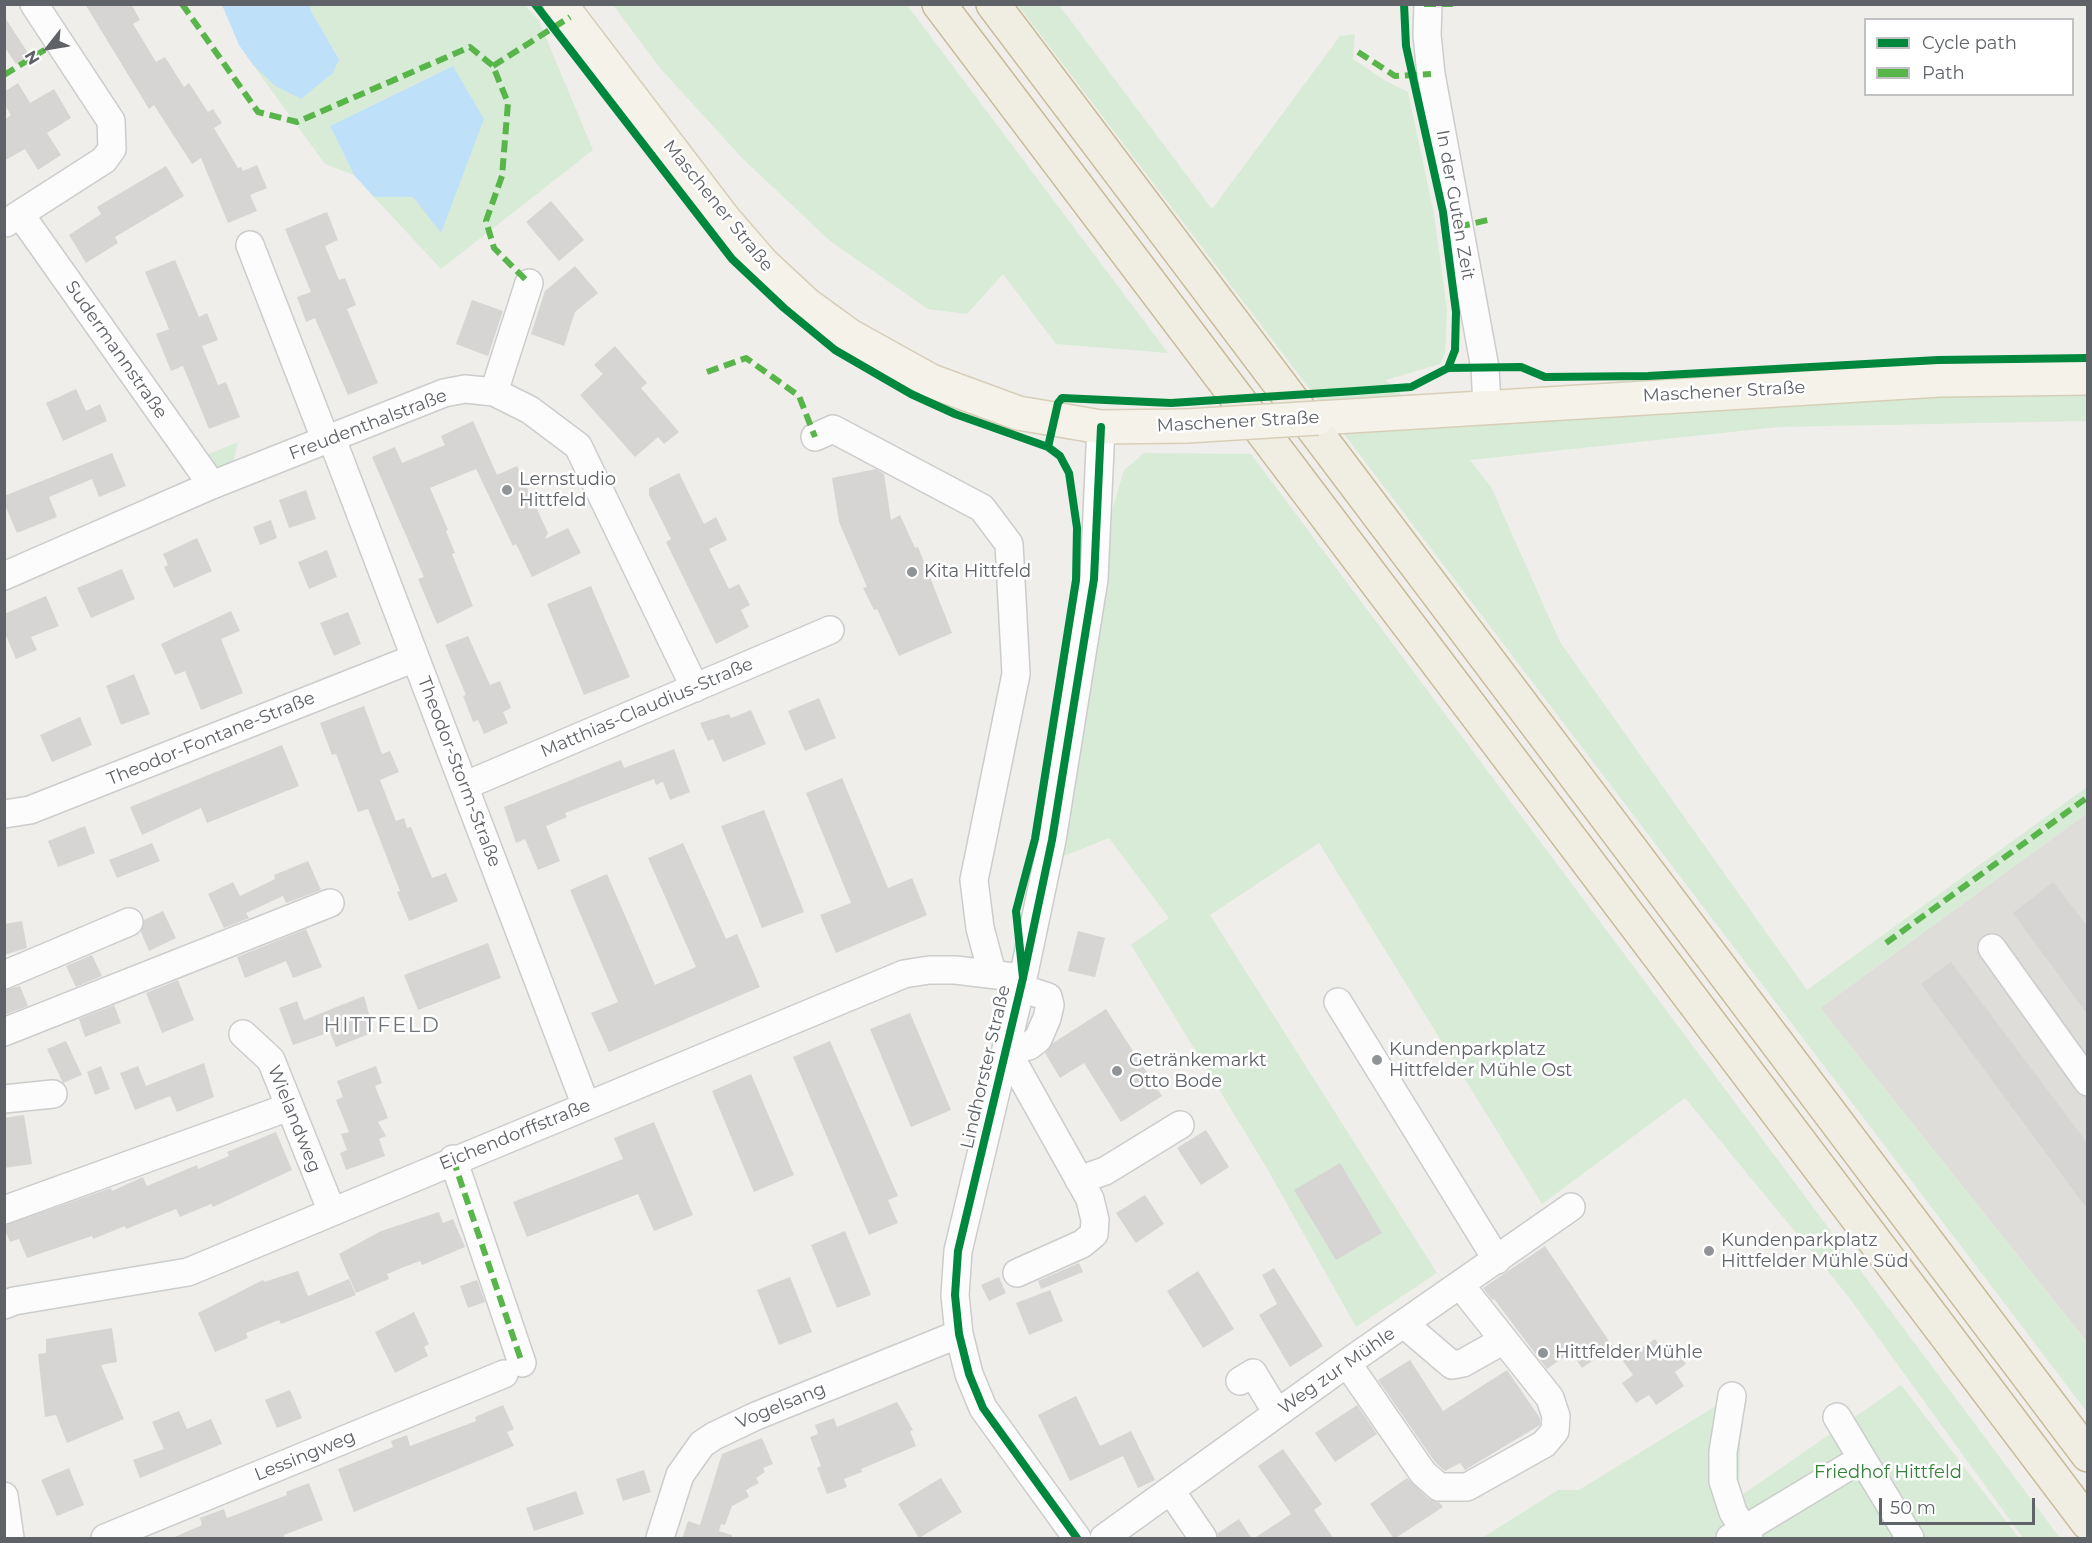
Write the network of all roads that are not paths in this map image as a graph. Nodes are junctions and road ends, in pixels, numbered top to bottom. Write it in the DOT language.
graph roads {
  1 [pos="34,4"];
  2 [pos="560,4"];
  3 [pos="939,4"];
  4 [pos="993,4"];
  5 [pos="1428,4"];
  6 [pos="12,219"];
  7 [pos="250,245"];
  8 [pos="529,283"];
  9 [pos="2088,378"];
  10 [pos="494,392"];
  11 [pos="1487,405"];
  12 [pos="1101,427"];
  13 [pos="815,437"];
  14 [pos="329,440"];
  15 [pos="212,485"];
  16 [pos="4,576"];
  17 [pos="830,630"];
  18 [pos="415,658"];
  19 [pos="694,688"];
  20 [pos="464,786"];
  21 [pos="4,813"];
  22 [pos="330,903"];
  23 [pos="129,922"];
  24 [pos="1992,948"];
  25 [pos="992,973"];
  26 [pos="4,975"];
  27 [pos="1022,983"];
  28 [pos="1338,1002"];
  29 [pos="4,1032"];
  30 [pos="243,1034"];
  31 [pos="1006,1048"];
  32 [pos="2088,1082"];
  33 [pos="53,1094"];
  34 [pos="4,1099"];
  35 [pos="586,1106"];
  36 [pos="289,1107"];
  37 [pos="1180,1125"];
  38 [pos="453,1159"];
  39 [pos="1079,1180"];
  40 [pos="1571,1207"];
  41 [pos="4,1210"];
  42 [pos="332,1212"];
  43 [pos="1497,1260"];
  44 [pos="1017,1273"];
  45 [pos="1461,1286"];
  46 [pos="4,1305"];
  47 [pos="1404,1324"];
  48 [pos="959,1334"];
  49 [pos="1504,1340"];
  50 [pos="1347,1363"];
  51 [pos="1240,1381"];
  52 [pos="1732,1396"];
  53 [pos="1277,1413"];
  54 [pos="1837,1418"];
  55 [pos="2088,1455"];
  56 [pos="1862,1459"];
  57 [pos="1171,1491"];
  58 [pos="4,1497"];
  59 [pos="2088,1523"];
  60 [pos="1899,1535"];
  61 [pos="1741,1536"];
  62 [pos="10,1539"];
  63 [pos="105,1539"];
  64 [pos="660,1539"];
  65 [pos="1077,1539"];
  66 [pos="1104,1539"];
  67 [pos="1203,1539"];
  1 -- 6 [label="street"];
  2 -- 12 [label="main road, Maschener Straße"];
  3 -- 59 [label="highway"];
  4 -- 55 [label="highway"];
  5 -- 11 [label="street, In der Guten Zeit"];
  6 -- 15 [label="street, Sudermannstraße"];
  7 -- 14 [label="street, Theodor-Storm-Straße"];
  8 -- 10 [label="street"];
  9 -- 11 [label="main road, Maschener Straße"];
  10 -- 14 [label="street, Freudenthalstraße"];
  10 -- 19 [label="street, Freudenthalstraße"];
  11 -- 12 [label="main road, Maschener Straße, bridge"];
  12 -- 27 [label="street, Lindhorster Straße"];
  13 -- 25 [label="street"];
  14 -- 15 [label="street, Freudenthalstraße"];
  14 -- 18 [label="street, Theodor-Storm-Straße"];
  15 -- 16 [label="street, Freudenthalstraße"];
  17 -- 19 [label="street, Matthias-Claudius-Straße"];
  18 -- 20 [label="street, Theodor-Storm-Straße"];
  18 -- 21 [label="street, Theodor-Fontane-Straße"];
  19 -- 20 [label="street, Matthias-Claudius-Straße"];
  20 -- 35 [label="street, Theodor-Storm-Straße"];
  22 -- 29 [label="street"];
  23 -- 26 [label="street"];
  24 -- 32 [label="street"];
  25 -- 27 [label="street, Eichendorffstraße"];
  25 -- 35 [label="street, Eichendorffstraße"];
  27 -- 31 [label="street, Lindhorster Straße"];
  28 -- 43 [label="street"];
  30 -- 36 [label="street, Wielandweg"];
  31 -- 39 [label="street"];
  31 -- 48 [label="street, Lindhorster Straße"];
  33 -- 34 [label="street"];
  35 -- 38 [label="street, Eichendorffstraße"];
  36 -- 41 [label="street"];
  36 -- 42 [label="street, Wielandweg"];
  37 -- 39 [label="street"];
  38 -- 42 [label="street, Eichendorffstraße"];
  38 -- 63 [label="street, Lessingweg"];
  39 -- 44 [label="street"];
  40 -- 43 [label="street, Weg zur Mühle"];
  42 -- 46 [label="street, Eichendorffstraße"];
  43 -- 45 [label="street, Weg zur Mühle"];
  45 -- 47 [label="street, Weg zur Mühle"];
  45 -- 49 [label="street"];
  47 -- 49 [label="street"];
  47 -- 50 [label="street, Weg zur Mühle"];
  48 -- 64 [label="street, Vogelsang"];
  48 -- 65 [label="street, Lindhorster Straße"];
  49 -- 50 [label="street"];
  50 -- 53 [label="street, Weg zur Mühle"];
  51 -- 53 [label="street"];
  52 -- 61 [label="street"];
  53 -- 57 [label="street, Weg zur Mühle"];
  54 -- 56 [label="street"];
  56 -- 60 [label="street"];
  56 -- 61 [label="street"];
  57 -- 66 [label="street, Weg zur Mühle"];
  57 -- 67 [label="street"];
  58 -- 62 [label="street"];
}
